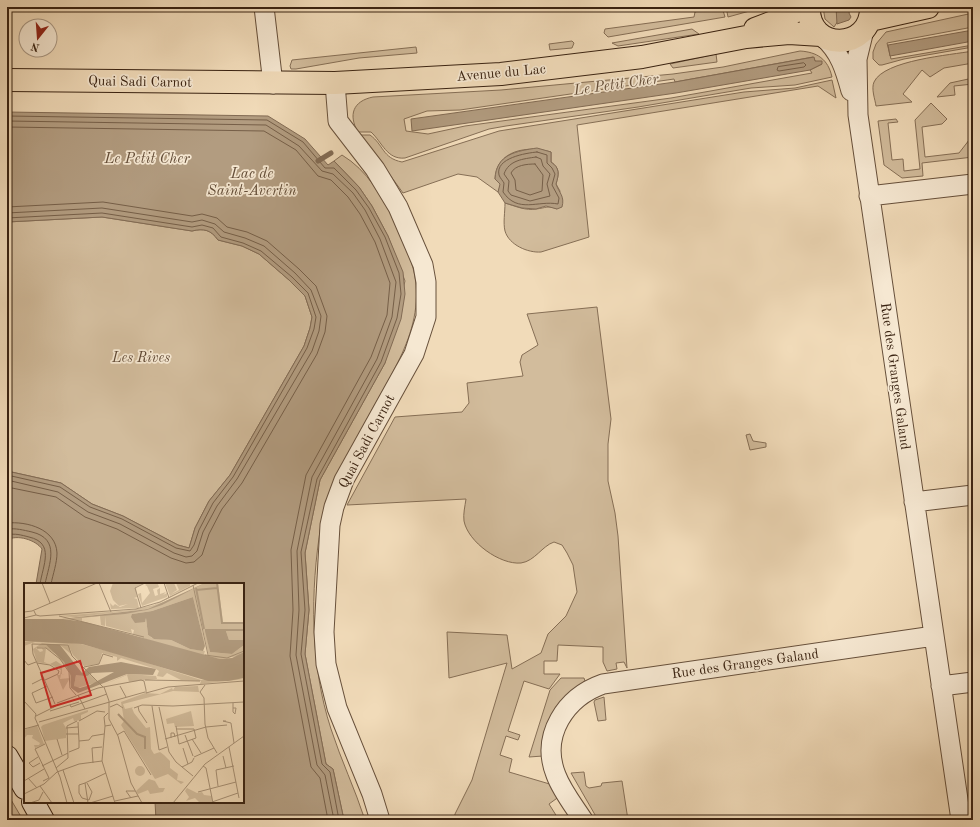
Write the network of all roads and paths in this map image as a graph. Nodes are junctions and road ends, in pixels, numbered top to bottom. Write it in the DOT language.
graph roads {
  1 [pos="264,7"];
  2 [pos="801,7"];
  3 [pos="809,7"];
  4 [pos="928,7"];
  5 [pos="868,19"];
  6 [pos="822,36"];
  7 [pos="728,39"];
  8 [pos="7,80"];
  9 [pos="335,83"];
  10 [pos="273,84"];
  11 [pos="858,115"];
  12 [pos="973,184"];
  13 [pos="869,196"];
  14 [pos="973,495"];
  15 [pos="914,502"];
  16 [pos="934,636"];
  17 [pos="973,682"];
  18 [pos="941,686"];
  19 [pos="7,757"];
  20 [pos="24,786"];
  21 [pos="34,803"];
  22 [pos="43,820"];
  23 [pos="380,820"];
  24 [pos="583,820"];
  25 [pos="961,820"];
  1 -- 10 [label="street"];
  2 -- 7 [label="main road, Avenue du Lac"];
  3 -- 6 [label="main road"];
  4 -- 5 [label="main road"];
  5 -- 6 [label="main road, Avenue du Lac"];
  5 -- 11 [label="street, Rue des Granges Galand"];
  6 -- 7 [label="main road, Avenue du Lac"];
  6 -- 11 [label="street, Rue des Granges Galand"];
  7 -- 9 [label="main road, Avenue du Lac"];
  8 -- 10 [label="main road, Quai Sadi Carnot"];
  9 -- 10 [label="main road, Avenue du Lac"];
  9 -- 23 [label="street, Quai Sadi Carnot"];
  11 -- 13 [label="street, Rue des Granges Galand"];
  12 -- 13 [label="street"];
  13 -- 15 [label="street, Rue des Granges Galand"];
  14 -- 15 [label="street"];
  15 -- 16 [label="street, Rue des Granges Galand"];
  16 -- 18 [label="street, Rue des Granges Galand"];
  16 -- 24 [label="street, Rue des Granges Galand"];
  17 -- 18 [label="street"];
  18 -- 25 [label="street, Rue des Granges Galand"];
  19 -- 20 [label="street"];
  21 -- 22 [label="street"];
}
